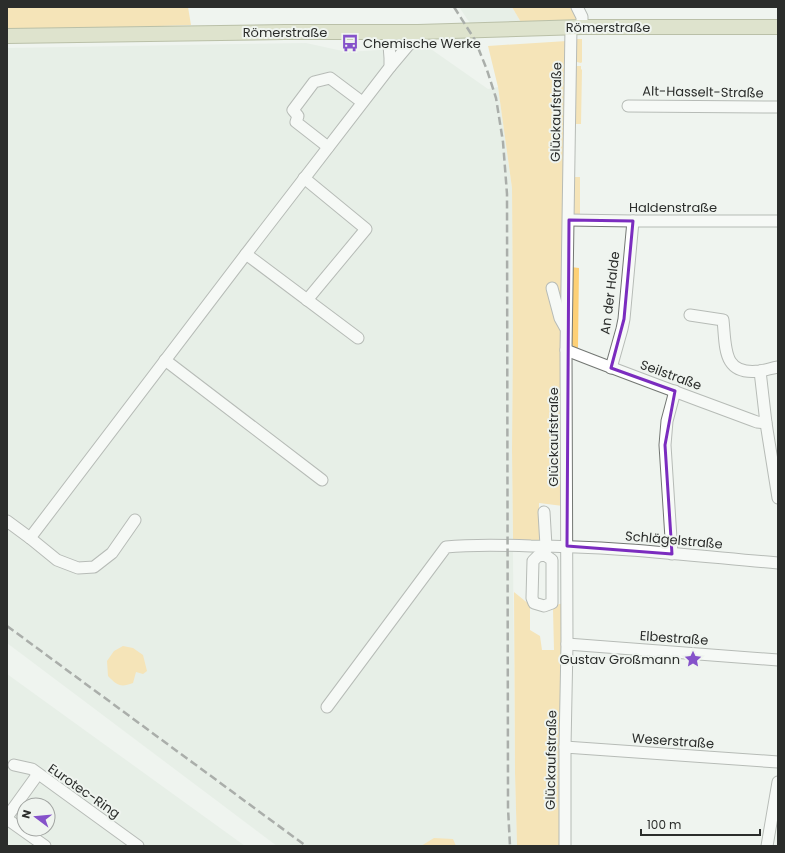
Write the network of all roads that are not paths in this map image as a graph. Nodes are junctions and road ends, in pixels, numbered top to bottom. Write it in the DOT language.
graph roads {
  1 [pos="577,7"];
  2 [pos="576,27"];
  3 [pos="778,27"];
  4 [pos="388,32"];
  5 [pos="418,32"];
  6 [pos="7,36"];
  7 [pos="390,67"];
  8 [pos="362,102"];
  9 [pos="628,106"];
  10 [pos="778,107"];
  11 [pos="328,147"];
  12 [pos="304,178"];
  13 [pos="568,220"];
  14 [pos="633,221"];
  15 [pos="778,221"];
  16 [pos="246,254"];
  17 [pos="552,288"];
  18 [pos="307,300"];
  19 [pos="690,315"];
  20 [pos="566,330"];
  21 [pos="358,338"];
  22 [pos="566,350"];
  23 [pos="165,360"];
  24 [pos="778,367"];
  25 [pos="611,368"];
  26 [pos="760,371"];
  27 [pos="674,391"];
  28 [pos="766,423"];
  29 [pos="776,469"];
  30 [pos="322,480"];
  31 [pos="778,498"];
  32 [pos="544,512"];
  33 [pos="135,520"];
  34 [pos="7,521"];
  35 [pos="30,538"];
  36 [pos="567,546"];
  37 [pos="545,551"];
  38 [pos="672,554"];
  39 [pos="778,563"];
  40 [pos="567,644"];
  41 [pos="778,660"];
  42 [pos="327,706"];
  43 [pos="565,747"];
  44 [pos="778,762"];
  45 [pos="14,765"];
  46 [pos="38,774"];
  47 [pos="778,782"];
  48 [pos="7,818"];
  49 [pos="46,846"];
  50 [pos="138,846"];
  51 [pos="565,846"];
  52 [pos="768,846"];
  1 -- 2 [label="street, Glückaufstraße"];
  2 -- 3 [label="main road, Römerstraße"];
  2 -- 5 [label="main road, Römerstraße"];
  2 -- 13 [label="street, Glückaufstraße"];
  4 -- 5 [label="main road, Römerstraße"];
  4 -- 6 [label="main road, Römerstraße"];
  4 -- 7 [label="street"];
  5 -- 7 [label="street"];
  7 -- 8 [label="street"];
  8 -- 11 [label="street"];
  8 -- 11 [label="street"];
  9 -- 10 [label="street, Alt-Hasselt-Straße"];
  11 -- 12 [label="street"];
  12 -- 16 [label="street"];
  12 -- 18 [label="street"];
  13 -- 14 [label="street, Haldenstraße"];
  13 -- 20 [label="street, Glückaufstraße"];
  14 -- 15 [label="street, Haldenstraße"];
  14 -- 25 [label="street, An der Halde"];
  16 -- 18 [label="street"];
  16 -- 23 [label="street"];
  17 -- 20 [label="street"];
  18 -- 21 [label="street"];
  19 -- 26 [label="street"];
  20 -- 22 [label="street, Glückaufstraße"];
  22 -- 25 [label="street, Seilstraße"];
  22 -- 36 [label="street, Glückaufstraße"];
  23 -- 30 [label="street"];
  23 -- 35 [label="street"];
  24 -- 26 [label="street"];
  25 -- 27 [label="street, Seilstraße"];
  26 -- 28 [label="street"];
  27 -- 28 [label="street, Seilstraße"];
  27 -- 38 [label="street"];
  28 -- 29 [label="street"];
  29 -- 31 [label="street"];
  32 -- 37 [label="street"];
  33 -- 35 [label="street"];
  34 -- 35 [label="street"];
  36 -- 37 [label="street, Schlägelstraße"];
  36 -- 38 [label="street, Schlägelstraße"];
  36 -- 40 [label="street, Glückaufstraße"];
  37 -- 42 [label="street, Schlägelstraße"];
  38 -- 39 [label="street, Schlägelstraße"];
  40 -- 41 [label="street, Elbestraße"];
  40 -- 43 [label="street, Glückaufstraße"];
  43 -- 44 [label="street, Weserstraße"];
  43 -- 51 [label="street, Glückaufstraße"];
  45 -- 46 [label="street"];
  46 -- 48 [label="street, Eurotec-Ring"];
  46 -- 50 [label="street, Eurotec-Ring"];
  47 -- 52 [label="street"];
  48 -- 49 [label="street"];
}
